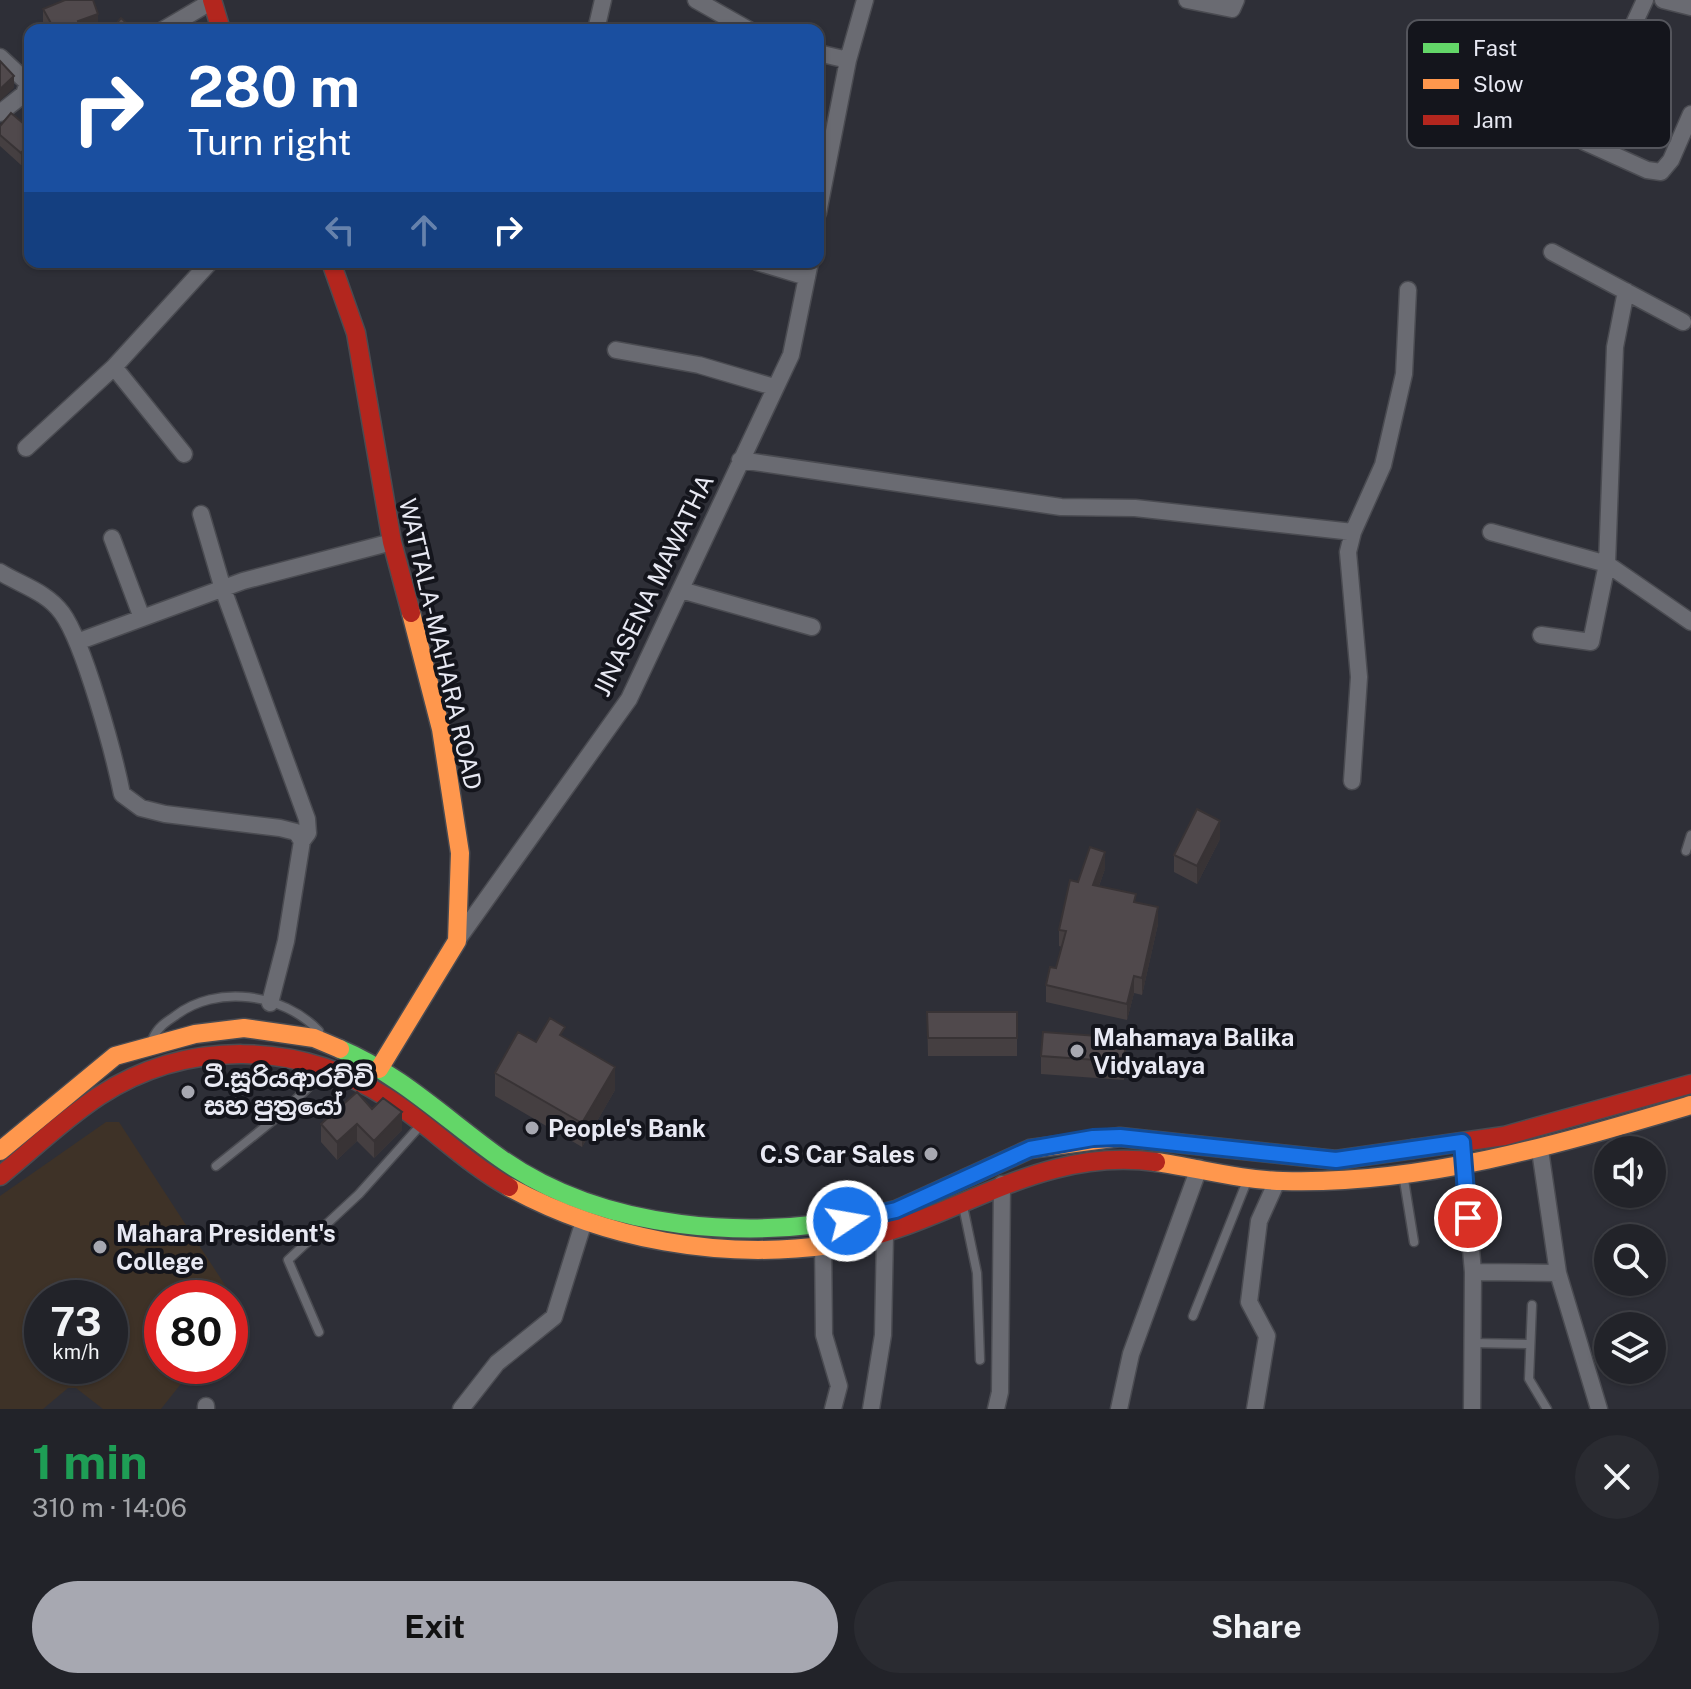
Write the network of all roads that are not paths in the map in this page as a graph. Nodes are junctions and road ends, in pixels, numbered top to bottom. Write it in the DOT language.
graph roads {
  1 [pos="212,0"];
  2 [pos="603,0"];
  3 [pos="696,0"];
  4 [pos="865,0"];
  5 [pos="1187,0"];
  6 [pos="1236,0"];
  7 [pos="1645,0"];
  8 [pos="1663,0"];
  9 [pos="1691,7"];
  10 [pos="724,8"];
  11 [pos="1636,20"];
  12 [pos="173,24"];
  13 [pos="219,24"];
  14 [pos="597,24"];
  15 [pos="742,24"];
  16 [pos="824,54"];
  17 [pos="0,57"];
  18 [pos="848,60"];
  19 [pos="24,81"];
  20 [pos="24,94"];
  21 [pos="0,113"];
  22 [pos="1691,114"];
  23 [pos="1598,148"];
  24 [pos="824,158"];
  25 [pos="1552,252"];
  26 [pos="205,268"];
  27 [pos="333,268"];
  28 [pos="808,269"];
  29 [pos="1408,290"];
  30 [pos="1626,291"];
  31 [pos="1683,322"];
  32 [pos="616,350"];
  33 [pos="114,367"];
  34 [pos="774,387"];
  35 [pos="26,448"];
  36 [pos="184,454"];
  37 [pos="740,460"];
  38 [pos="201,514"];
  39 [pos="1353,532"];
  40 [pos="1491,532"];
  41 [pos="112,538"];
  42 [pos="392,542"];
  43 [pos="1607,564"];
  44 [pos="0,572"];
  45 [pos="223,589"];
  46 [pos="681,590"];
  47 [pos="142,618"];
  48 [pos="1691,618"];
  49 [pos="812,627"];
  50 [pos="1541,635"];
  51 [pos="77,642"];
  52 [pos="1352,781"];
  53 [pos="1691,835"];
  54 [pos="302,841"];
  55 [pos="1686,851"];
  56 [pos="457,941"];
  57 [pos="270,1003"];
  58 [pos="331,1045"];
  59 [pos="148,1049"];
  60 [pos="330,1066"];
  61 [pos="379,1069"];
  62 [pos="1691,1084"];
  63 [pos="1691,1105"];
  64 [pos="422,1124"];
  65 [pos="1462,1142"];
  66 [pos="1540,1150"];
  67 [pos="0,1151"];
  68 [pos="1463,1164"];
  69 [pos="216,1166"];
  70 [pos="1199,1168"];
  71 [pos="1403,1172"];
  72 [pos="0,1176"];
  73 [pos="1249,1176"];
  74 [pos="1277,1181"];
  75 [pos="1002,1184"];
  76 [pos="963,1203"];
  77 [pos="584,1221"];
  78 [pos="823,1226"];
  79 [pos="885,1234"];
  80 [pos="1414,1242"];
  81 [pos="823,1246"];
  82 [pos="1473,1272"];
  83 [pos="1558,1273"];
  84 [pos="1532,1305"];
  85 [pos="1193,1316"];
  86 [pos="319,1332"];
  87 [pos="1473,1343"];
  88 [pos="1530,1344"];
  89 [pos="980,1360"];
  90 [pos="461,1409"];
  91 [pos="833,1409"];
  92 [pos="871,1409"];
  93 [pos="996,1409"];
  94 [pos="1119,1409"];
  95 [pos="1255,1409"];
  96 [pos="1472,1409"];
  97 [pos="1547,1409"];
  98 [pos="1599,1409"];
  1 -- 12 [label="street"];
  1 -- 13 [label="main road"];
  2 -- 14 [label="street"];
  3 -- 10 [label="street"];
  4 -- 18 [label="street"];
  5 -- 6 [label="street"];
  7 -- 11 [label="street"];
  8 -- 9 [label="street"];
  10 -- 15 [label="street"];
  16 -- 18 [label="street"];
  17 -- 19 [label="street"];
  18 -- 24 [label="street"];
  20 -- 21 [label="street"];
  22 -- 23 [label="street"];
  25 -- 30 [label="street"];
  26 -- 33 [label="street"];
  27 -- 42 [label="main road, WATTALA-MAHARA ROAD"];
  28 -- 34 [label="street, JINASENA MAWATHA"];
  29 -- 39 [label="street"];
  30 -- 31 [label="street"];
  30 -- 43 [label="street"];
  32 -- 34 [label="street"];
  33 -- 35 [label="street"];
  33 -- 36 [label="street"];
  34 -- 37 [label="street, JINASENA MAWATHA"];
  37 -- 39 [label="street"];
  37 -- 46 [label="street, JINASENA MAWATHA"];
  38 -- 45 [label="street"];
  39 -- 52 [label="street"];
  40 -- 43 [label="street"];
  41 -- 47 [label="street"];
  42 -- 45 [label="street"];
  42 -- 56 [label="main road, WATTALA-MAHARA ROAD"];
  43 -- 48 [label="street"];
  43 -- 50 [label="street"];
  44 -- 51 [label="street"];
  45 -- 47 [label="street"];
  45 -- 54 [label="street"];
  46 -- 49 [label="street"];
  46 -- 56 [label="street, JINASENA MAWATHA"];
  47 -- 51 [label="street"];
  51 -- 54 [label="street"];
  53 -- 55 [label="lane"];
  54 -- 57 [label="street"];
  56 -- 61 [label="main road, WATTALA-MAHARA ROAD"];
  57 -- 58 [label="lane"];
  57 -- 59 [label="lane"];
  58 -- 59 [label="main road"];
  58 -- 61 [label="main road"];
  59 -- 67 [label="main road"];
  60 -- 64 [label="main road"];
  60 -- 69 [label="lane"];
  60 -- 72 [label="main road"];
  61 -- 78 [label="main road"];
  62 -- 65 [label="main road"];
  63 -- 66 [label="main road"];
  64 -- 77 [label="main road"];
  64 -- 86 [label="lane"];
  65 -- 68 [label="street"];
  65 -- 78 [label="main road"];
  66 -- 68 [label="main road"];
  66 -- 83 [label="street"];
  68 -- 71 [label="main road"];
  68 -- 82 [label="street"];
  70 -- 73 [label="main road"];
  70 -- 75 [label="main road"];
  70 -- 94 [label="street"];
  71 -- 74 [label="main road"];
  71 -- 80 [label="lane"];
  73 -- 74 [label="main road"];
  73 -- 85 [label="lane"];
  74 -- 95 [label="street"];
  75 -- 76 [label="main road"];
  75 -- 93 [label="street"];
  76 -- 79 [label="main road"];
  76 -- 89 [label="lane"];
  77 -- 81 [label="main road"];
  77 -- 90 [label="street"];
  78 -- 81 [label="street"];
  79 -- 81 [label="main road"];
  79 -- 92 [label="street"];
  81 -- 91 [label="street"];
  82 -- 83 [label="street"];
  82 -- 87 [label="street"];
  83 -- 98 [label="street"];
  84 -- 88 [label="lane"];
  87 -- 88 [label="lane"];
  87 -- 96 [label="street"];
  88 -- 97 [label="lane"];
}
